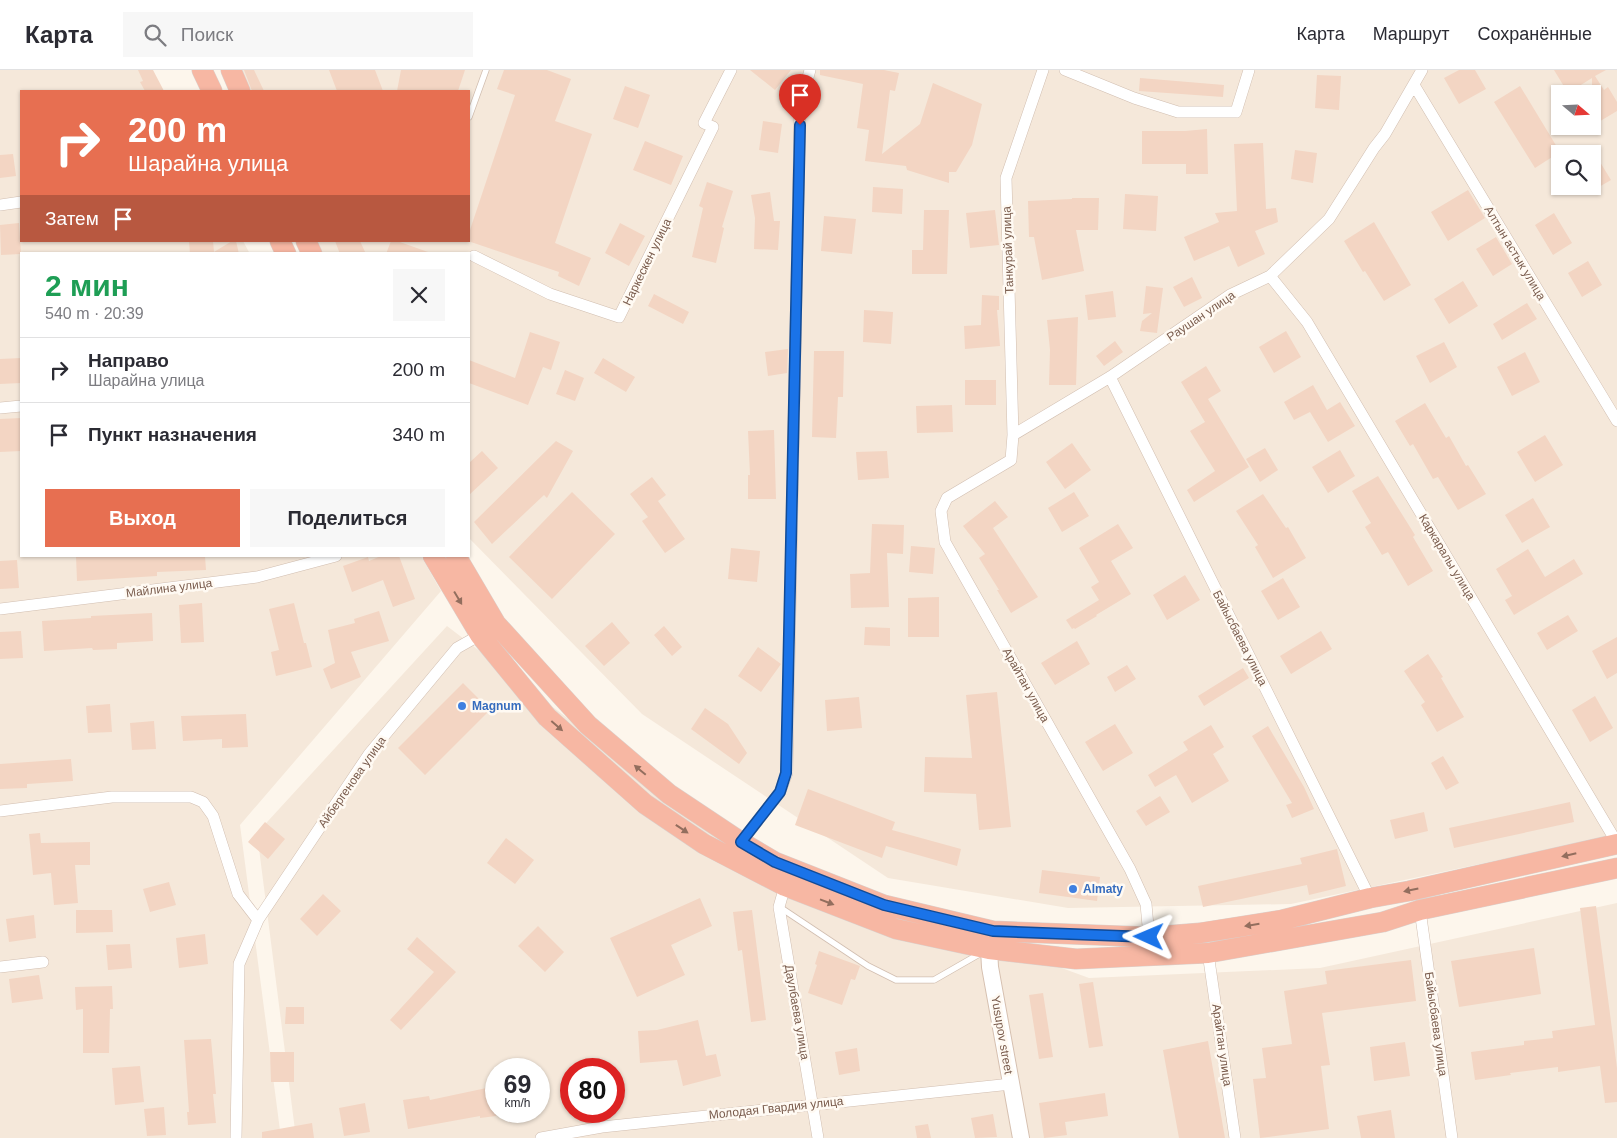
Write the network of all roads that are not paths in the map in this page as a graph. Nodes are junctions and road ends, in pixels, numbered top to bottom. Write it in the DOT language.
graph roads {
  1 [pos="202,70"];
  2 [pos="231,70"];
  3 [pos="486,70"];
  4 [pos="731,70"];
  5 [pos="810,70"];
  6 [pos="1043,70"];
  7 [pos="1065,70"];
  8 [pos="1248,70"];
  9 [pos="1422,70"];
  10 [pos="1414,85"];
  11 [pos="212,90"];
  12 [pos="240,90"];
  13 [pos="470,114"];
  14 [pos="20,202"];
  15 [pos="0,205"];
  16 [pos="474,256"];
  17 [pos="1270,276"];
  18 [pos="1110,377"];
  19 [pos="20,406"];
  20 [pos="0,408"];
  21 [pos="1617,421"];
  22 [pos="1013,435"];
  23 [pos="332,557"];
  24 [pos="434,557"];
  25 [pos="457,557"];
  26 [pos="0,609"];
  27 [pos="480,635"];
  28 [pos="0,811"];
  29 [pos="741,842"];
  30 [pos="1617,844"];
  31 [pos="1617,868"];
  32 [pos="785,886"];
  33 [pos="1370,898"];
  34 [pos="779,907"];
  35 [pos="1420,910"];
  36 [pos="258,920"];
  37 [pos="1149,937"];
  38 [pos="991,940"];
  39 [pos="1208,952"];
  40 [pos="43,962"];
  41 [pos="0,967"];
  42 [pos="1011,1084"];
  43 [pos="812,1104"];
  44 [pos="603,1132"];
  45 [pos="236,1138"];
  46 [pos="541,1138"];
  47 [pos="818,1138"];
  48 [pos="1021,1138"];
  49 [pos="1236,1138"];
  50 [pos="1452,1138"];
  1 -- 11 [label="highway"];
  2 -- 12 [label="highway"];
  3 -- 13 [label="lane"];
  4 -- 16 [label="street, Наркескен улица"];
  5 -- 29 [label="street"];
  6 -- 22 [label="street, Танкурай улица"];
  7 -- 8 [label="street"];
  9 -- 10 [label="street, Раушан улица"];
  10 -- 17 [label="street, Раушан улица"];
  10 -- 21 [label="street, Алтын астык улица"];
  14 -- 15 [label="street"];
  17 -- 18 [label="street, Раушан улица"];
  17 -- 30 [label="street, Каркаралы улица"];
  18 -- 22 [label="street, Раушан улица"];
  18 -- 33 [label="street, Байысбаева улица"];
  19 -- 20 [label="street"];
  22 -- 37 [label="street, Арайтан улица"];
  23 -- 26 [label="street, Майлина улица"];
  24 -- 27 [label="highway, one-way"];
  29 -- 25 [label="highway, one-way"];
  27 -- 32 [label="highway, one-way"];
  27 -- 36 [label="street, Айбергенова улица"];
  28 -- 36 [label="street"];
  29 -- 38 [label="highway"];
  30 -- 33 [label="highway, one-way"];
  31 -- 35 [label="highway"];
  32 -- 34 [label="street, Даулбаева улица"];
  32 -- 38 [label="highway, one-way"];
  33 -- 37 [label="highway, one-way"];
  34 -- 38 [label="lane"];
  34 -- 43 [label="street, Даулбаева улица"];
  35 -- 39 [label="highway"];
  35 -- 50 [label="street, Байысбаева улица"];
  36 -- 45 [label="street, Айбергенова улица"];
  37 -- 38 [label="highway"];
  38 -- 39 [label="highway"];
  38 -- 42 [label="street, Yusupov street"];
  39 -- 49 [label="street, Арайтан улица"];
  40 -- 41 [label="street"];
  42 -- 43 [label="street, Молодая Гвардия улица"];
  42 -- 48 [label="street, Yusupov street"];
  43 -- 44 [label="street, Молодая Гвардия улица"];
  43 -- 47 [label="street, Даулбаева улица"];
  44 -- 46 [label="street, Молодая Гвардия улица"];
}
